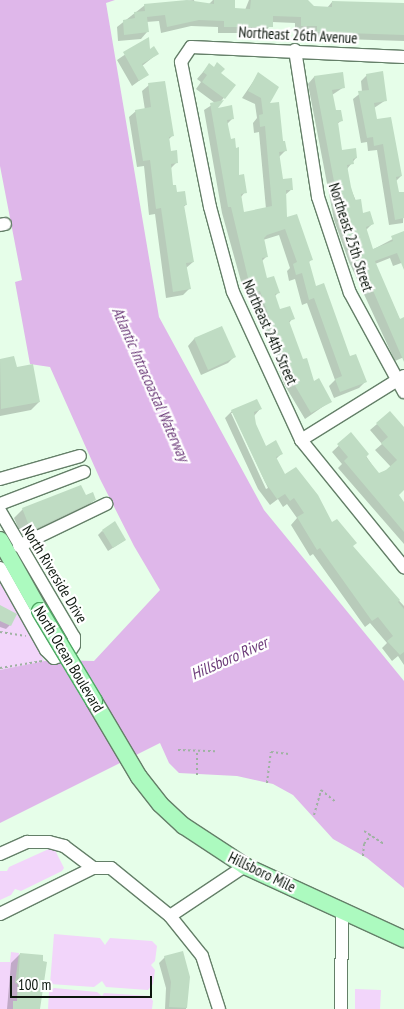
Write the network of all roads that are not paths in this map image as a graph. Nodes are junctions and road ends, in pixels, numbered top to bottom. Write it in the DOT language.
graph roads {
  1 [pos="191,47"];
  2 [pos="295,50"];
  3 [pos="404,57"];
  4 [pos="400,379"];
  5 [pos="404,392"];
  6 [pos="302,440"];
  7 [pos="80,456"];
  8 [pos="84,472"];
  9 [pos="0,479"];
  10 [pos="0,504"];
  11 [pos="106,504"];
  12 [pos="0,511"];
  13 [pos="0,540"];
  14 [pos="19,546"];
  15 [pos="404,567"];
  16 [pos="0,568"];
  17 [pos="139,777"];
  18 [pos="0,854"];
  19 [pos="245,866"];
  20 [pos="93,868"];
  21 [pos="342,911"];
  22 [pos="0,914"];
  23 [pos="170,916"];
  24 [pos="404,939"];
  25 [pos="219,1009"];
  26 [pos="341,1009"];
  1 -- 2 [label="street, Northeast 26th Avenue"];
  1 -- 6 [label="street, Northeast 24th Street"];
  2 -- 3 [label="street, Northeast 26th Avenue"];
  2 -- 4 [label="street, Northeast 25th Street"];
  4 -- 5 [label="street, Northeast 25th Street"];
  4 -- 6 [label="street"];
  6 -- 15 [label="street, Northeast 24th Street"];
  7 -- 9 [label="street"];
  8 -- 10 [label="street"];
  11 -- 14 [label="street"];
  12 -- 14 [label="street, North Riverside Drive"];
  13 -- 17 [label="main road, North Ocean Boulevard, bridge"];
  14 -- 16 [label="street, North Riverside Drive"];
  17 -- 19 [label="main road, Hillsboro Mile"];
  18 -- 20 [label="street"];
  19 -- 21 [label="main road, Hillsboro Mile"];
  19 -- 23 [label="street"];
  20 -- 22 [label="street"];
  20 -- 23 [label="street"];
  21 -- 24 [label="main road, Hillsboro Mile"];
  21 -- 26 [label="street"];
  23 -- 25 [label="street"];
}
